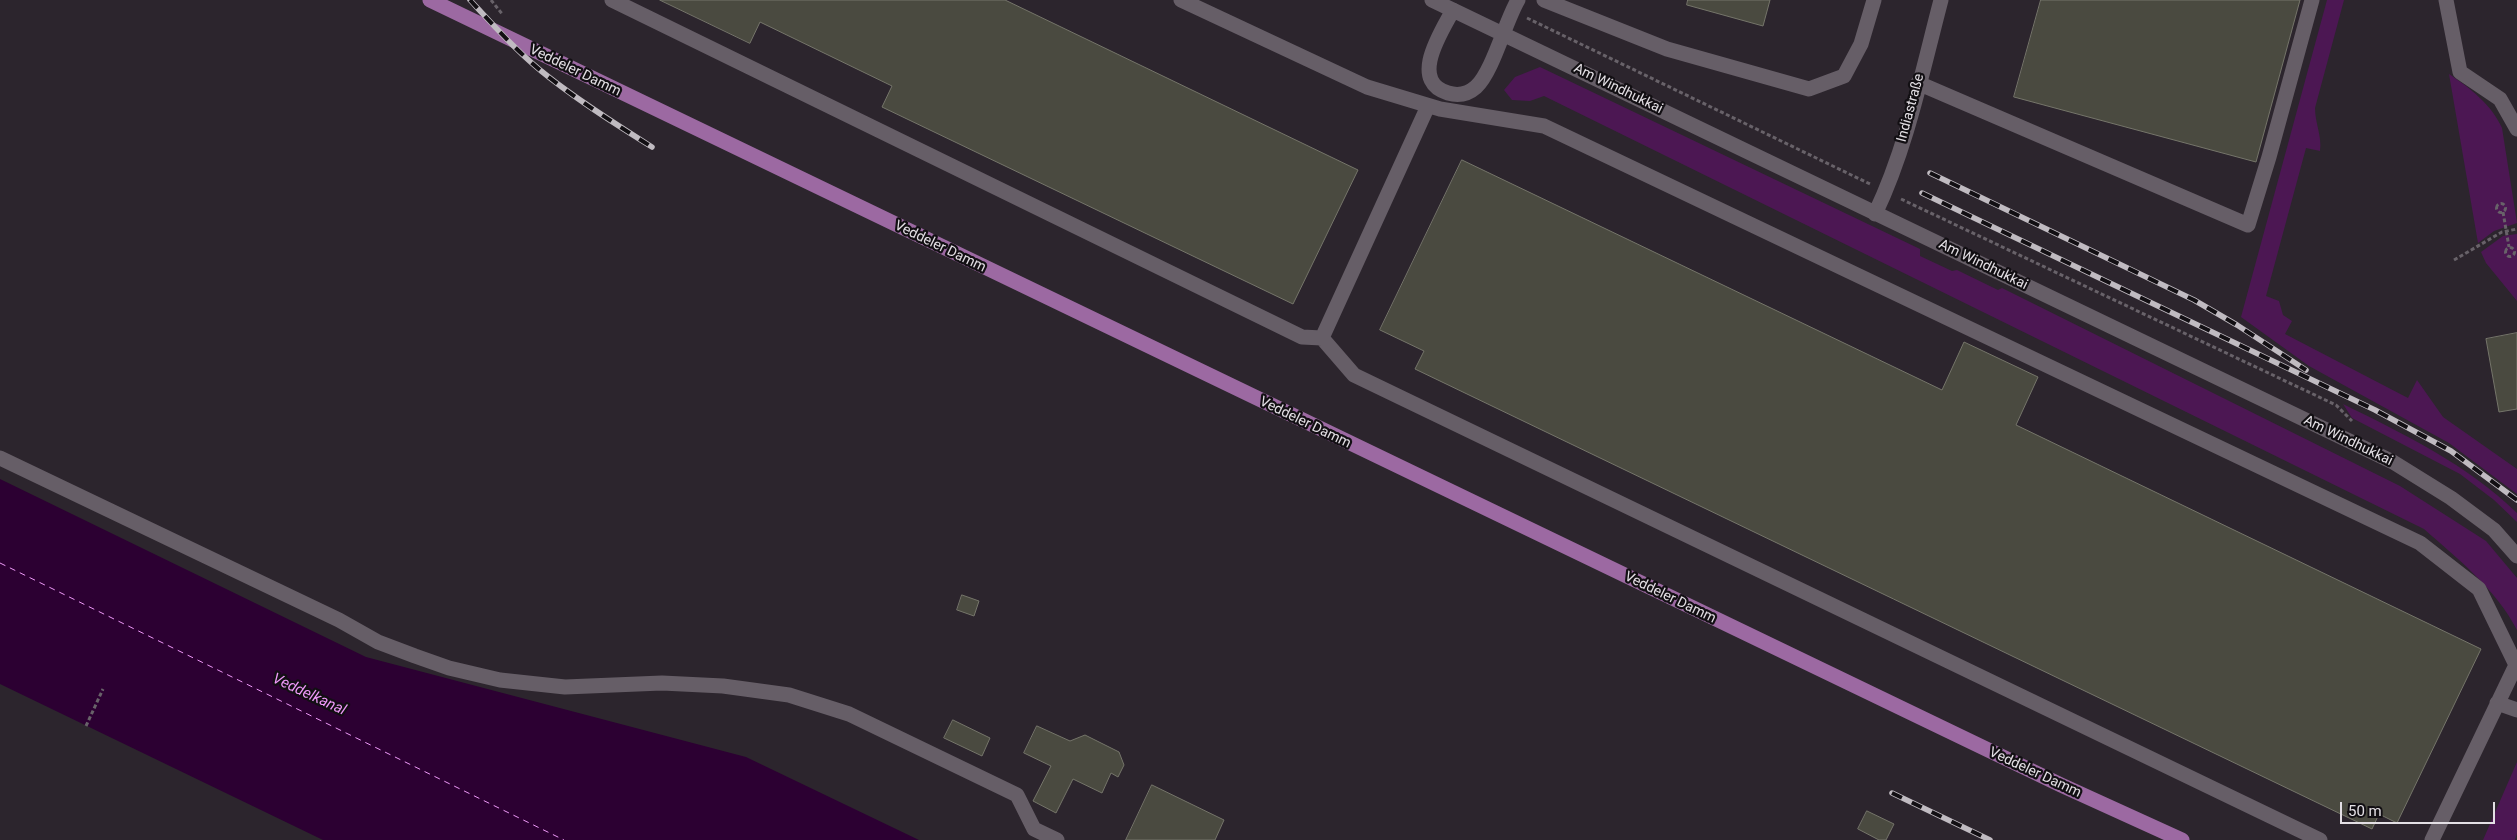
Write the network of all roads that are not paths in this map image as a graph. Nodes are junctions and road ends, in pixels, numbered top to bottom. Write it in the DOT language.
graph roads {
  1 [pos="430,0"];
  2 [pos="612,0"];
  3 [pos="1181,0"];
  4 [pos="1432,0"];
  5 [pos="1544,0"];
  6 [pos="1874,0"];
  7 [pos="1941,0"];
  8 [pos="2312,0"];
  9 [pos="2446,0"];
  10 [pos="1515,5"];
  11 [pos="1453,10"];
  12 [pos="1504,34"];
  13 [pos="1918,83"];
  14 [pos="1445,92"];
  15 [pos="1434,108"];
  16 [pos="2517,128"];
  17 [pos="1875,214"];
  18 [pos="1322,338"];
  19 [pos="0,458"];
  20 [pos="2517,556"];
  21 [pos="2497,704"];
  22 [pos="2517,710"];
  23 [pos="1032,835"];
  24 [pos="1057,840"];
  25 [pos="2182,840"];
  26 [pos="2320,840"];
  27 [pos="2432,840"];
  1 -- 25 [label="main road, Veddeler Damm"];
  2 -- 18 [label="street"];
  3 -- 15 [label="street"];
  4 -- 11 [label="street, Am Windhukkai"];
  5 -- 6 [label="street"];
  7 -- 13 [label="street, Indiastraße"];
  8 -- 13 [label="street"];
  9 -- 16 [label="street"];
  10 -- 12 [label="street"];
  11 -- 12 [label="street, Am Windhukkai"];
  11 -- 14 [label="street"];
  12 -- 14 [label="street"];
  12 -- 17 [label="street, Am Windhukkai"];
  13 -- 17 [label="street, Indiastraße"];
  14 -- 15 [label="street"];
  15 -- 18 [label="street"];
  15 -- 21 [label="street"];
  17 -- 20 [label="street, Am Windhukkai"];
  18 -- 26 [label="street"];
  19 -- 23 [label="street"];
  21 -- 22 [label="street"];
  21 -- 27 [label="street"];
  23 -- 24 [label="street"];
}
